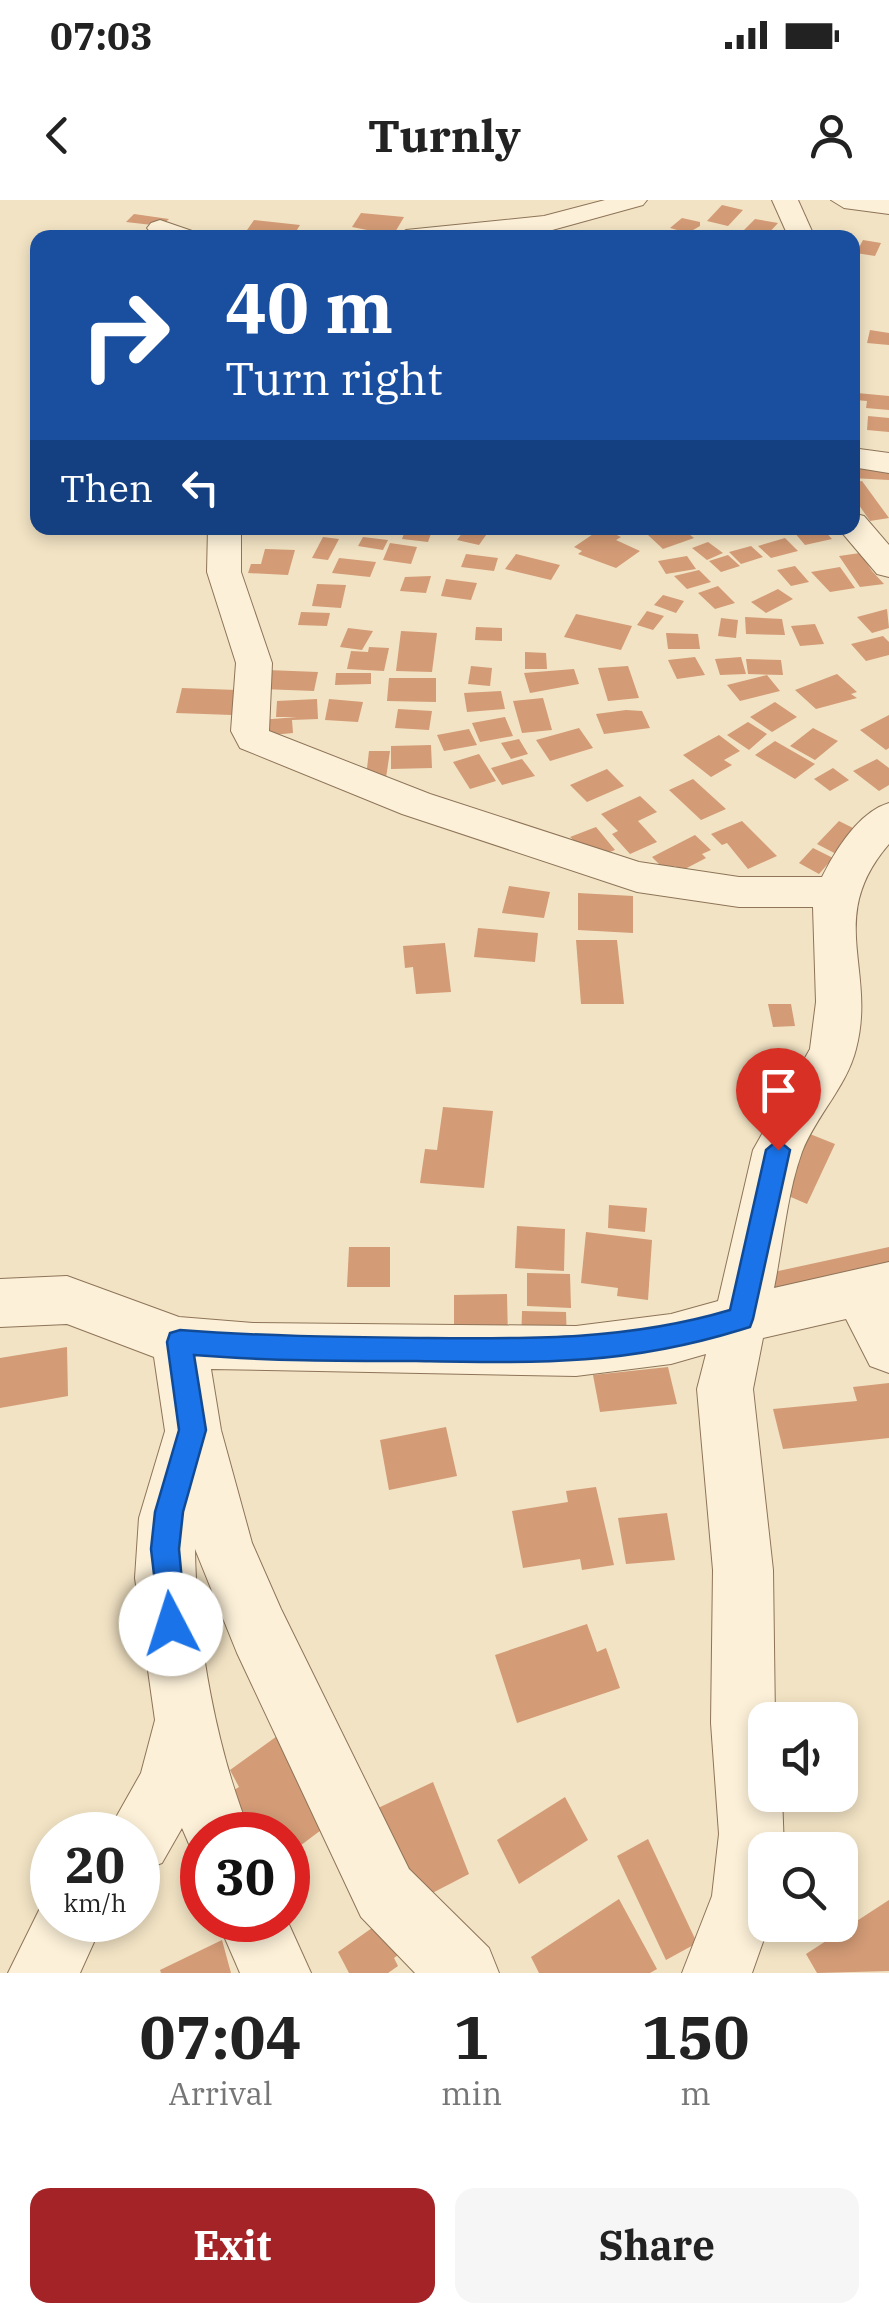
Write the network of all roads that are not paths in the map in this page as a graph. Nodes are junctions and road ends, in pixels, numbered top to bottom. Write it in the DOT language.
graph roads {
  1 [pos="634,200"];
  2 [pos="786,200"];
  3 [pos="844,200"];
  4 [pos="889,206"];
  5 [pos="160,228"];
  6 [pos="165,230"];
  7 [pos="551,230"];
  8 [pos="799,230"];
  9 [pos="860,458"];
  10 [pos="889,463"];
  11 [pos="860,532"];
  12 [pos="224,535"];
  13 [pos="889,567"];
  14 [pos="889,817"];
  15 [pos="836,892"];
  16 [pos="874,1289"];
  17 [pos="0,1304"];
  18 [pos="740,1319"];
  19 [pos="180,1342"];
  20 [pos="889,1348"];
  21 [pos="193,1430"];
  22 [pos="188,1712"];
  23 [pos="154,1812"];
  24 [pos="208,1812"];
  25 [pos="59,1942"];
  26 [pos="261,1942"];
  27 [pos="43,1973"];
  28 [pos="276,1973"];
  29 [pos="464,1973"];
  30 [pos="717,1973"];
  1 -- 7 [label="street"];
  2 -- 8 [label="street"];
  3 -- 4 [label="street"];
  5 -- 6 [label="street"];
  9 -- 10 [label="street"];
  11 -- 13 [label="street"];
  12 -- 15 [label="street"];
  14 -- 15 [label="street"];
  15 -- 18 [label="street"];
  16 -- 18 [label="street"];
  16 -- 20 [label="street"];
  17 -- 19 [label="street"];
  18 -- 19 [label="street"];
  18 -- 30 [label="street"];
  19 -- 21 [label="street"];
  21 -- 22 [label="street"];
  21 -- 29 [label="street"];
  22 -- 23 [label="street"];
  22 -- 24 [label="street"];
  25 -- 27 [label="street"];
  26 -- 28 [label="street"];
}
